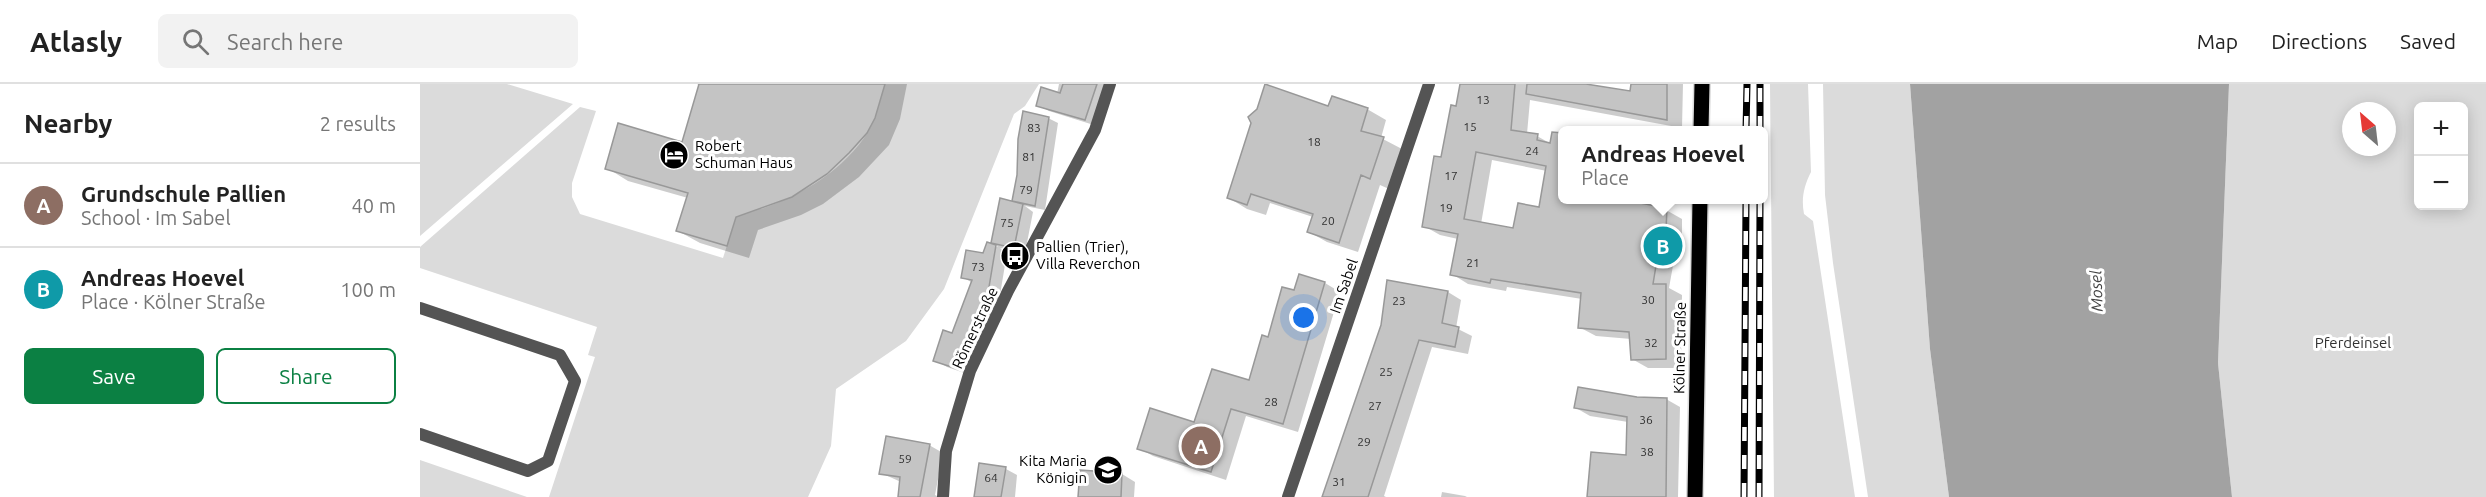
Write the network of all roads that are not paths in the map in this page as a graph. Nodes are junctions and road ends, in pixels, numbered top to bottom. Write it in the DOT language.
graph roads {
  1 [pos="1110,84"];
  2 [pos="1429,84"];
  3 [pos="1702,84"];
  4 [pos="1701,126"];
  5 [pos="1700,204"];
  6 [pos="420,308"];
  7 [pos="420,434"];
  8 [pos="943,497"];
  9 [pos="1288,497"];
  10 [pos="1695,497"];
  1 -- 8 [label="street, Römerstraße"];
  2 -- 9 [label="street, Im Sabel"];
  3 -- 4 [label="main road"];
  5 -- 10 [label="main road, Kölner Straße"];
  6 -- 7 [label="street"];
}
